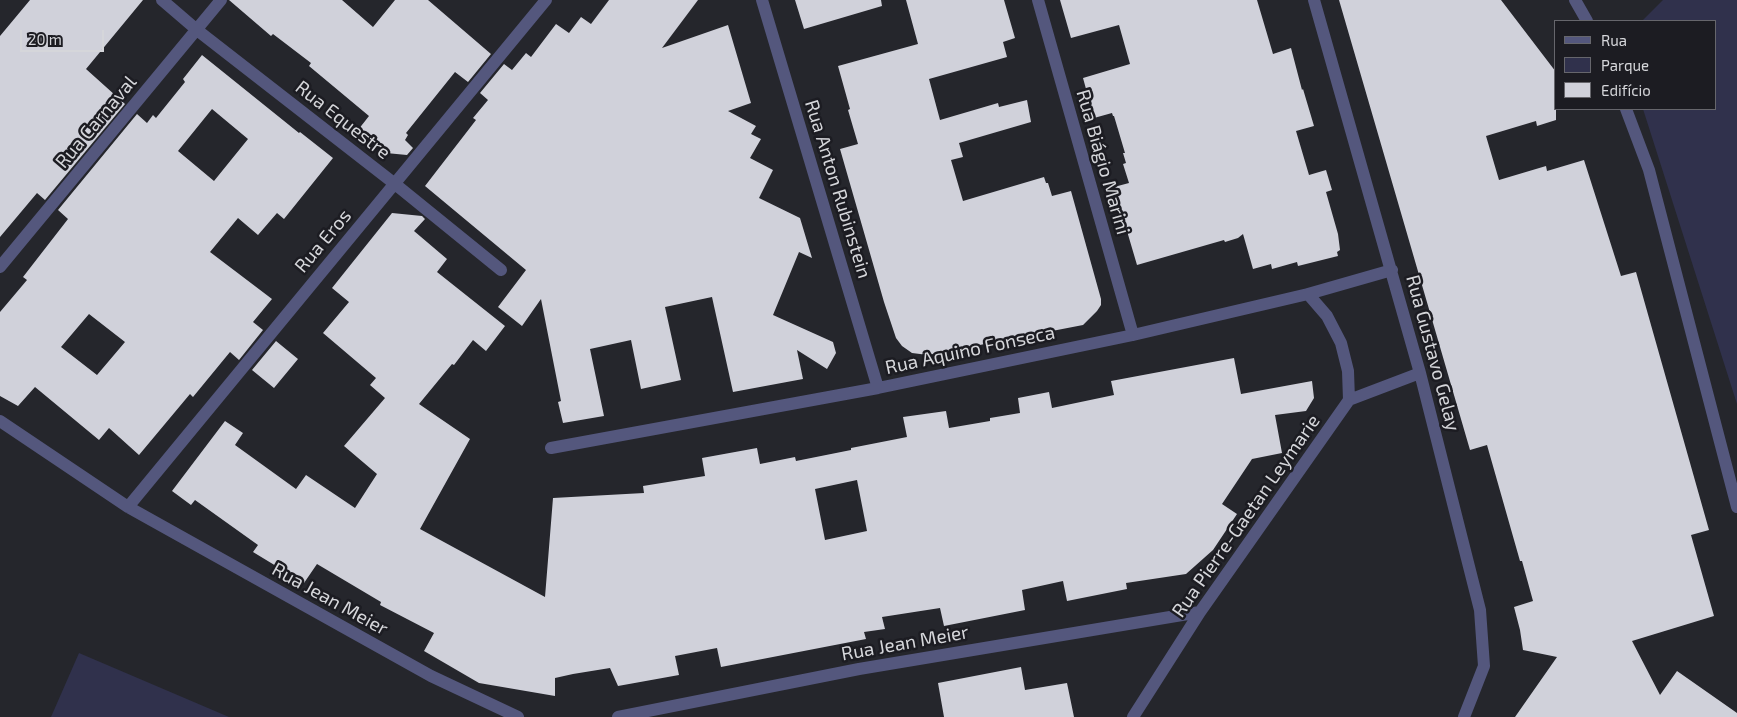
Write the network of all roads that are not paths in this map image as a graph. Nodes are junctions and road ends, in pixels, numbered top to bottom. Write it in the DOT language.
graph roads {
  1 [pos="162,0"];
  2 [pos="221,0"];
  3 [pos="546,0"];
  4 [pos="762,0"];
  5 [pos="1038,0"];
  6 [pos="1314,0"];
  7 [pos="1575,0"];
  8 [pos="1587,20"];
  9 [pos="197,30"];
  10 [pos="1626,110"];
  11 [pos="395,184"];
  12 [pos="0,267"];
  13 [pos="501,270"];
  14 [pos="1392,270"];
  15 [pos="1308,294"];
  16 [pos="1132,335"];
  17 [pos="1420,373"];
  18 [pos="878,388"];
  19 [pos="1349,400"];
  20 [pos="0,421"];
  21 [pos="551,448"];
  22 [pos="128,506"];
  23 [pos="1737,507"];
  24 [pos="1200,612"];
  25 [pos="518,717"];
  26 [pos="618,717"];
  27 [pos="1133,717"];
  28 [pos="1464,717"];
  1 -- 9 [label="street, Rua Equestre"];
  2 -- 9 [label="street, Rua Carnaval"];
  3 -- 11 [label="street, Rua Eros"];
  4 -- 18 [label="street, Rua Anton Rubinstein"];
  5 -- 16 [label="street, Rua Biágio Marini"];
  6 -- 14 [label="street, Rua Gustavo Gelay"];
  7 -- 8 [label="street"];
  9 -- 11 [label="street, Rua Equestre"];
  9 -- 12 [label="street, Rua Carnaval"];
  10 -- 23 [label="street"];
  11 -- 13 [label="street, Rua Equestre"];
  11 -- 22 [label="street, Rua Eros"];
  14 -- 15 [label="street, Rua Aquino Fonseca"];
  14 -- 17 [label="street, Rua Gustavo Gelay"];
  15 -- 16 [label="street, Rua Aquino Fonseca"];
  15 -- 19 [label="street"];
  16 -- 18 [label="street, Rua Aquino Fonseca"];
  17 -- 19 [label="street"];
  17 -- 28 [label="street, Rua Gustavo Gelay"];
  18 -- 21 [label="street, Rua Aquino Fonseca"];
  19 -- 24 [label="street, Rua Pierre-Gaetan Leymarie"];
  20 -- 22 [label="street, Rua Jean Meier"];
  22 -- 25 [label="street, Rua Jean Meier"];
  24 -- 26 [label="street, Rua Jean Meier"];
  24 -- 27 [label="street, Rua Pierre-Gaetan Leymarie"];
}
